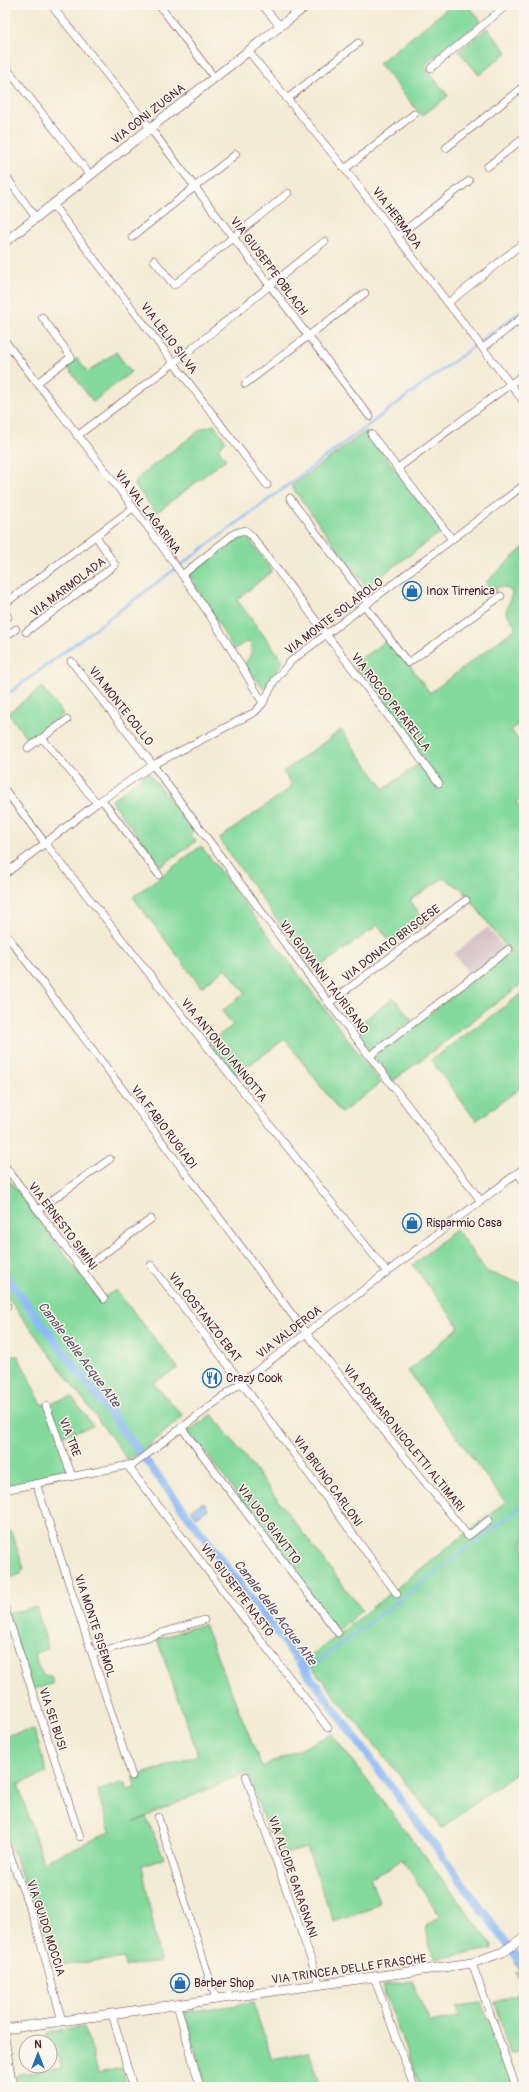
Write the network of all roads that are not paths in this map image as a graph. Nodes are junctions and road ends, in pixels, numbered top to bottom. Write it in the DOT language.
graph roads {
  1 [pos="51,5"];
  2 [pos="159,5"];
  3 [pos="262,5"];
  4 [pos="307,5"];
  5 [pos="507,5"];
  6 [pos="280,26"];
  7 [pos="358,43"];
  8 [pos="248,51"];
  9 [pos="5,66"];
  10 [pos="431,68"];
  11 [pos="214,77"];
  12 [pos="524,86"];
  13 [pos="287,99"];
  14 [pos="414,114"];
  15 [pos="150,128"];
  16 [pos="524,138"];
  17 [pos="446,148"];
  18 [pos="236,154"];
  19 [pos="487,167"];
  20 [pos="345,168"];
  21 [pos="5,175"];
  22 [pos="90,176"];
  23 [pos="469,180"];
  24 [pos="195,187"];
  25 [pos="288,193"];
  26 [pos="53,205"];
  27 [pos="36,218"];
  28 [pos="396,236"];
  29 [pos="132,237"];
  30 [pos="233,237"];
  31 [pos="325,241"];
  32 [pos="5,242"];
  33 [pos="523,244"];
  34 [pos="154,260"];
  35 [pos="270,285"];
  36 [pos="365,293"];
  37 [pos="448,303"];
  38 [pos="524,316"];
  39 [pos="42,317"];
  40 [pos="308,336"];
  41 [pos="5,341"];
  42 [pos="482,348"];
  43 [pos="174,363"];
  44 [pos="524,374"];
  45 [pos="37,383"];
  46 [pos="245,384"];
  47 [pos="510,384"];
  48 [pos="524,402"];
  49 [pos="370,417"];
  50 [pos="371,434"];
  51 [pos="77,436"];
  52 [pos="398,468"];
  53 [pos="267,485"];
  54 [pos="524,485"];
  55 [pos="290,498"];
  56 [pos="133,508"];
  57 [pos="96,536"];
  58 [pos="452,540"];
  59 [pos="182,575"];
  60 [pos="501,596"];
  61 [pos="7,602"];
  62 [pos="367,604"];
  63 [pos="16,629"];
  64 [pos="26,632"];
  65 [pos="326,636"];
  66 [pos="5,637"];
  67 [pos="71,661"];
  68 [pos="263,703"];
  69 [pos="66,720"];
  70 [pos="42,738"];
  71 [pos="28,748"];
  72 [pos="153,765"];
  73 [pos="439,783"];
  74 [pos="5,790"];
  75 [pos="99,802"];
  76 [pos="45,842"];
  77 [pos="5,874"];
  78 [pos="159,875"];
  79 [pos="466,900"];
  80 [pos="5,933"];
  81 [pos="509,949"];
  82 [pos="329,1003"];
  83 [pos="370,1056"];
  84 [pos="110,1159"];
  85 [pos="5,1166"];
  86 [pos="524,1168"];
  87 [pos="518,1173"];
  88 [pos="524,1182"];
  89 [pos="481,1201"];
  90 [pos="38,1210"];
  91 [pos="150,1218"];
  92 [pos="151,1265"];
  93 [pos="82,1270"];
  94 [pos="387,1272"];
  95 [pos="104,1299"];
  96 [pos="306,1333"];
  97 [pos="241,1382"];
  98 [pos="46,1406"];
  99 [pos="182,1427"];
  100 [pos="131,1465"];
  101 [pos="72,1476"];
  102 [pos="36,1484"];
  103 [pos="5,1490"];
  104 [pos="489,1520"];
  105 [pos="397,1594"];
  106 [pos="5,1608"];
  107 [pos="204,1620"];
  108 [pos="338,1633"];
  109 [pos="92,1654"];
  110 [pos="328,1728"];
  111 [pos="132,1776"];
  112 [pos="246,1776"];
  113 [pos="158,1817"];
  114 [pos="80,1837"];
  115 [pos="5,1842"];
  116 [pos="520,1940"];
  117 [pos="472,1963"];
  118 [pos="374,1977"];
  119 [pos="320,1985"];
  120 [pos="216,1999"];
  121 [pos="177,2005"];
  122 [pos="112,2014"];
  123 [pos="62,2021"];
  124 [pos="5,2029"];
  125 [pos="5,2038"];
  126 [pos="12,2087"];
  127 [pos="132,2087"];
  128 [pos="200,2087"];
  129 [pos="414,2087"];
  130 [pos="516,2087"];
  1 -- 15 [label="street, VIA GIUSEPPE OBLACH"];
  2 -- 11 [label="street"];
  3 -- 6 [label="street"];
  4 -- 6 [label="street, VIA CONI ZUGNA"];
  5 -- 10 [label="street"];
  6 -- 8 [label="street, VIA CONI ZUGNA"];
  7 -- 13 [label="street"];
  8 -- 11 [label="street, VIA CONI ZUGNA"];
  8 -- 13 [label="street, VIA HERMADA"];
  9 -- 22 [label="street"];
  11 -- 15 [label="street, VIA CONI ZUGNA"];
  12 -- 17 [label="street"];
  13 -- 20 [label="street, VIA HERMADA"];
  14 -- 20 [label="street"];
  15 -- 22 [label="street, VIA CONI ZUGNA"];
  15 -- 24 [label="street, VIA GIUSEPPE OBLACH"];
  16 -- 19 [label="street"];
  18 -- 24 [label="street"];
  20 -- 28 [label="street, VIA HERMADA"];
  21 -- 27 [label="street"];
  22 -- 26 [label="street, VIA CONI ZUGNA"];
  23 -- 28 [label="street"];
  24 -- 29 [label="street"];
  24 -- 30 [label="street, VIA GIUSEPPE OBLACH"];
  25 -- 30 [label="street"];
  26 -- 27 [label="street, VIA CONI ZUGNA"];
  26 -- 43 [label="street, VIA LELIO SILVA"];
  27 -- 32 [label="street, VIA CONI ZUGNA"];
  28 -- 37 [label="street, VIA HERMADA"];
  30 -- 34 [label="street"];
  30 -- 35 [label="street, VIA GIUSEPPE OBLACH"];
  31 -- 35 [label="street"];
  33 -- 37 [label="street"];
  35 -- 40 [label="street, VIA GIUSEPPE OBLACH"];
  35 -- 43 [label="street"];
  36 -- 40 [label="street"];
  37 -- 42 [label="street, VIA HERMADA"];
  38 -- 42 [label="street"];
  39 -- 45 [label="street"];
  40 -- 46 [label="street"];
  40 -- 49 [label="street, VIA GIUSEPPE OBLACH"];
  41 -- 45 [label="street, VIA VAL LAGARINA"];
  42 -- 47 [label="street, VIA HERMADA"];
  43 -- 51 [label="street"];
  43 -- 53 [label="street, VIA LELIO SILVA"];
  44 -- 47 [label="street"];
  45 -- 51 [label="street, VIA VAL LAGARINA"];
  47 -- 48 [label="street, VIA HERMADA"];
  47 -- 52 [label="street"];
  50 -- 52 [label="street"];
  51 -- 56 [label="street, VIA VAL LAGARINA"];
  52 -- 58 [label="street"];
  54 -- 58 [label="street, VIA MONTE SOLAROLO"];
  55 -- 62 [label="street"];
  56 -- 57 [label="street, VIA MARMOLADA"];
  56 -- 59 [label="street, VIA VAL LAGARINA"];
  57 -- 61 [label="street, VIA MARMOLADA"];
  57 -- 64 [label="street, VIA MARMOLADA"];
  58 -- 62 [label="street, VIA MONTE SOLAROLO"];
  59 -- 65 [label="street, VIA ROCCO PAPARELLA"];
  59 -- 68 [label="street, VIA VAL LAGARINA"];
  60 -- 62 [label="street"];
  62 -- 65 [label="street, VIA MONTE SOLAROLO"];
  63 -- 66 [label="street"];
  65 -- 68 [label="street, VIA MONTE SOLAROLO"];
  65 -- 73 [label="street, VIA ROCCO PAPARELLA"];
  67 -- 72 [label="street, VIA MONTE COLLO"];
  68 -- 72 [label="street, VIA MONTE SOLAROLO"];
  69 -- 70 [label="street"];
  70 -- 71 [label="street"];
  70 -- 75 [label="street"];
  72 -- 75 [label="street, VIA MONTE SOLAROLO"];
  72 -- 82 [label="street, VIA GIOVANNI TAURISANO"];
  74 -- 76 [label="street, VIA ANTONIO IANNOTTA"];
  75 -- 76 [label="street, VIA MONTE SOLAROLO"];
  75 -- 78 [label="street"];
  76 -- 77 [label="street, VIA MONTE SOLAROLO"];
  76 -- 94 [label="street, VIA ANTONIO IANNOTTA"];
  79 -- 82 [label="street, VIA DONATO BRISCESE"];
  80 -- 96 [label="street, VIA FABIO RUGIADI"];
  81 -- 83 [label="street"];
  82 -- 83 [label="street, VIA GIOVANNI TAURISANO"];
  83 -- 89 [label="street, VIA GIOVANNI TAURISANO"];
  84 -- 90 [label="street"];
  85 -- 90 [label="street, VIA ERNESTO SIMINI"];
  86 -- 87 [label="street, VIA VALDEROA"];
  87 -- 88 [label="street"];
  87 -- 89 [label="street, VIA VALDEROA"];
  89 -- 94 [label="street, VIA VALDEROA"];
  90 -- 93 [label="street, VIA ERNESTO SIMINI"];
  91 -- 93 [label="street"];
  92 -- 97 [label="street, VIA COSTANZO EBAT"];
  93 -- 95 [label="street, VIA ERNESTO SIMINI"];
  94 -- 96 [label="street, VIA VALDEROA"];
  96 -- 97 [label="street, VIA VALDEROA"];
  96 -- 104 [label="street, VIA ADEMARO NICOLETTI ALTIMARI"];
  97 -- 99 [label="street, VIA VALDEROA"];
  97 -- 105 [label="street, VIA BRUNO CARLONI"];
  98 -- 101 [label="street, VIA TRE"];
  99 -- 100 [label="street, VIA VALDEROA"];
  99 -- 108 [label="street, VIA UGO GIAVITTO"];
  100 -- 101 [label="street, VIA VALDEROA"];
  100 -- 110 [label="street, VIA GIUSEPPE NASTO"];
  101 -- 102 [label="street, VIA VALDEROA"];
  102 -- 103 [label="street, VIA VALDEROA"];
  102 -- 109 [label="street, VIA MONTE SISEMOL"];
  106 -- 114 [label="street, VIA SEI BUSI"];
  107 -- 109 [label="street"];
  109 -- 111 [label="street, VIA MONTE SISEMOL"];
  112 -- 119 [label="street, VIA ALCIDE GARAGNANI"];
  113 -- 120 [label="street"];
  115 -- 123 [label="street, VIA GUIDO MOCCIA"];
  116 -- 117 [label="street, VIA TRINCEA DELLE FRASCHE"];
  117 -- 118 [label="street, VIA TRINCEA DELLE FRASCHE"];
  117 -- 130 [label="street"];
  118 -- 119 [label="street, VIA TRINCEA DELLE FRASCHE"];
  118 -- 129 [label="street"];
  119 -- 120 [label="street, VIA TRINCEA DELLE FRASCHE"];
  120 -- 121 [label="street, VIA TRINCEA DELLE FRASCHE"];
  121 -- 122 [label="street, VIA TRINCEA DELLE FRASCHE"];
  121 -- 128 [label="street"];
  122 -- 123 [label="street, VIA TRINCEA DELLE FRASCHE"];
  122 -- 127 [label="street"];
  123 -- 124 [label="street, VIA TRINCEA DELLE FRASCHE"];
  125 -- 126 [label="street"];
}
